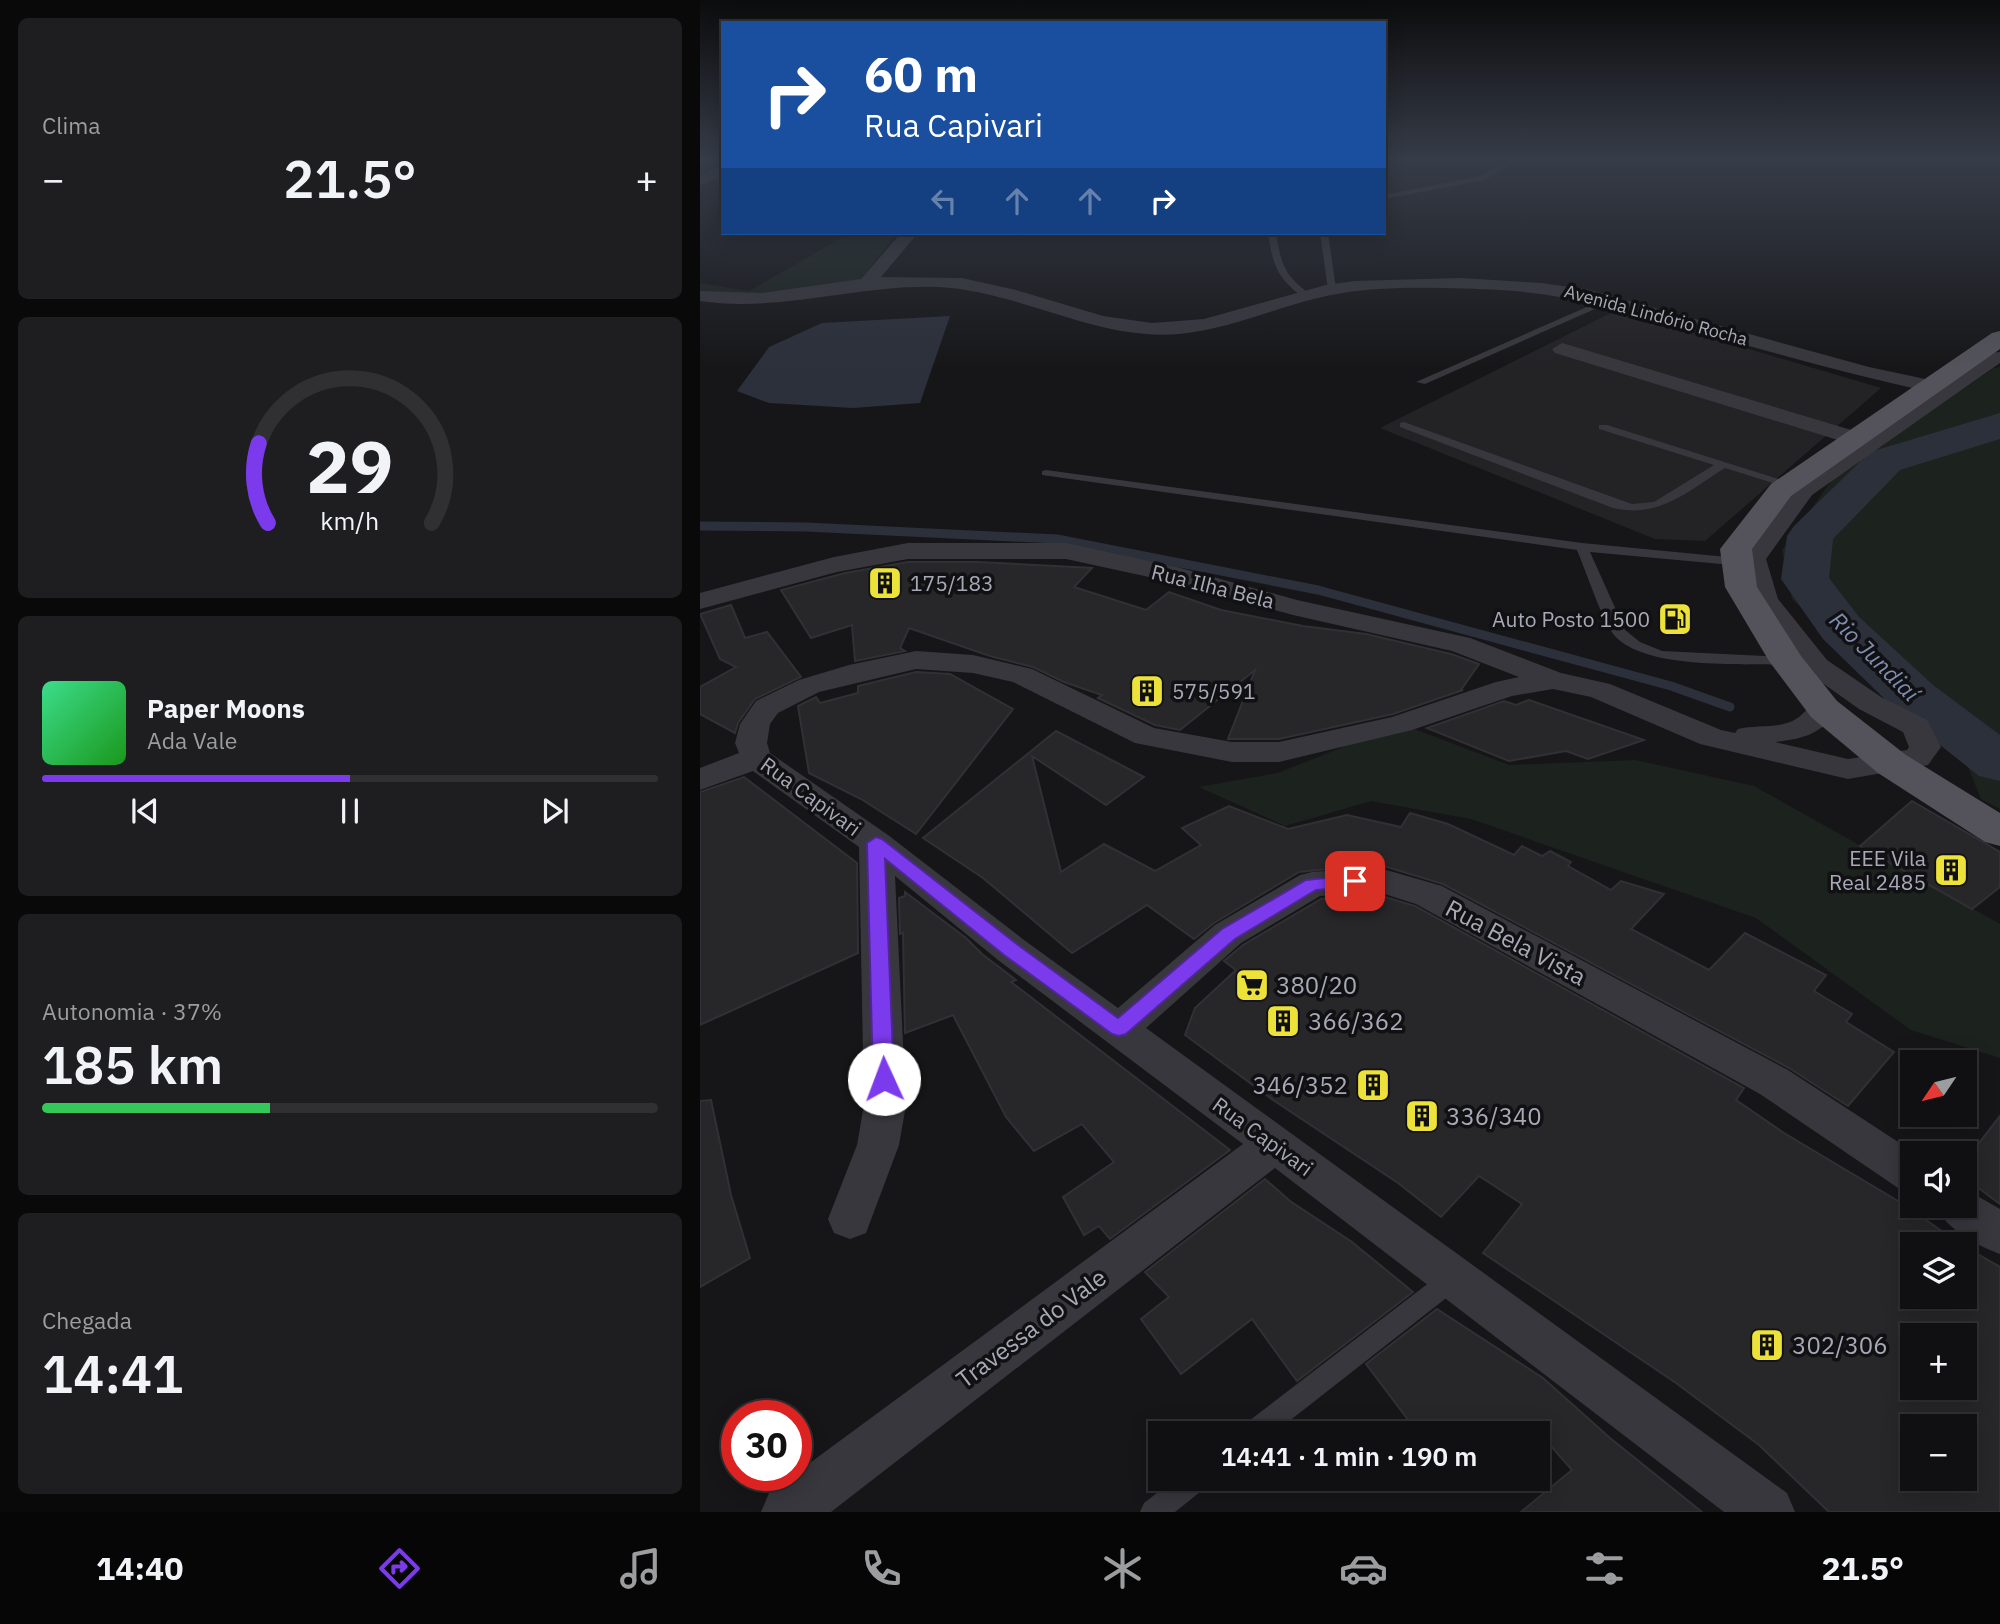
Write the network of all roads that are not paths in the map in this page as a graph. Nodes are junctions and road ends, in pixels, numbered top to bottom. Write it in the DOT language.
graph roads {
  1 [pos="908,235"];
  2 [pos="1272,235"];
  3 [pos="1324,235"];
  4 [pos="866,284"];
  5 [pos="1332,289"];
  6 [pos="700,296"];
  7 [pos="1307,296"];
  8 [pos="1608,301"];
  9 [pos="1562,348"];
  10 [pos="1994,351"];
  11 [pos="1421,382"];
  12 [pos="1939,388"];
  13 [pos="1404,425"];
  14 [pos="1603,427"];
  15 [pos="1863,441"];
  16 [pos="1724,464"];
  17 [pos="1046,473"];
  18 [pos="1797,487"];
  19 [pos="1582,547"];
  20 [pos="1746,563"];
  21 [pos="700,601"];
  22 [pos="1802,664"];
  23 [pos="1553,680"];
  24 [pos="1824,709"];
  25 [pos="1799,730"];
  26 [pos="1711,737"];
  27 [pos="756,758"];
  28 [pos="1892,764"];
  29 [pos="1839,767"];
  30 [pos="700,780"];
  31 [pos="2000,832"];
  32 [pos="876,843"];
  33 [pos="1119,1029"];
  34 [pos="1274,1145"];
  35 [pos="1900,1166"];
  36 [pos="1976,1218"];
  37 [pos="850,1219"];
  38 [pos="2000,1234"];
  39 [pos="1455,1277"];
  40 [pos="1269,1421"];
  41 [pos="1180,1491"];
  42 [pos="788,1512"];
  43 [pos="1153,1512"];
  44 [pos="1768,1512"];
  1 -- 4 [label="street"];
  2 -- 7 [label="lane"];
  3 -- 5 [label="lane"];
  4 -- 6 [label="street, Avenida Lindório Rocha"];
  4 -- 7 [label="street, Avenida Lindório Rocha"];
  5 -- 7 [label="street, Avenida Lindório Rocha"];
  5 -- 8 [label="street, Avenida Lindório Rocha"];
  8 -- 11 [label="lane"];
  8 -- 12 [label="street, Avenida Lindório Rocha"];
  9 -- 15 [label="street"];
  10 -- 12 [label="main road"];
  12 -- 15 [label="main road"];
  13 -- 16 [label="lane"];
  14 -- 16 [label="lane"];
  15 -- 18 [label="main road"];
  16 -- 18 [label="lane"];
  17 -- 19 [label="lane"];
  18 -- 20 [label="main road"];
  19 -- 20 [label="lane"];
  19 -- 22 [label="lane"];
  20 -- 22 [label="main road"];
  21 -- 23 [label="street, Rua Ilha Bela"];
  22 -- 24 [label="main road"];
  22 -- 28 [label="street, Rua Ilha Bela"];
  23 -- 26 [label="street, Rua Ilha Bela"];
  23 -- 27 [label="street, Rua Capivari"];
  24 -- 25 [label="street"];
  24 -- 28 [label="main road"];
  25 -- 26 [label="street, Rua Ilha Bela"];
  25 -- 29 [label="street"];
  26 -- 29 [label="street, Rua Ilha Bela"];
  27 -- 30 [label="street"];
  27 -- 32 [label="street, Rua Capivari"];
  28 -- 29 [label="street, Rua Ilha Bela"];
  28 -- 31 [label="main road"];
  32 -- 33 [label="street, Rua Capivari"];
  32 -- 37 [label="street"];
  33 -- 34 [label="street, Rua Capivari"];
  33 -- 35 [label="street, Rua Bela Vista"];
  34 -- 39 [label="street, Rua Capivari"];
  34 -- 42 [label="street, Travessa do Vale"];
  36 -- 38 [label="street"];
  39 -- 40 [label="lane"];
  39 -- 44 [label="street, Rua Capivari"];
  41 -- 43 [label="lane"];
}
